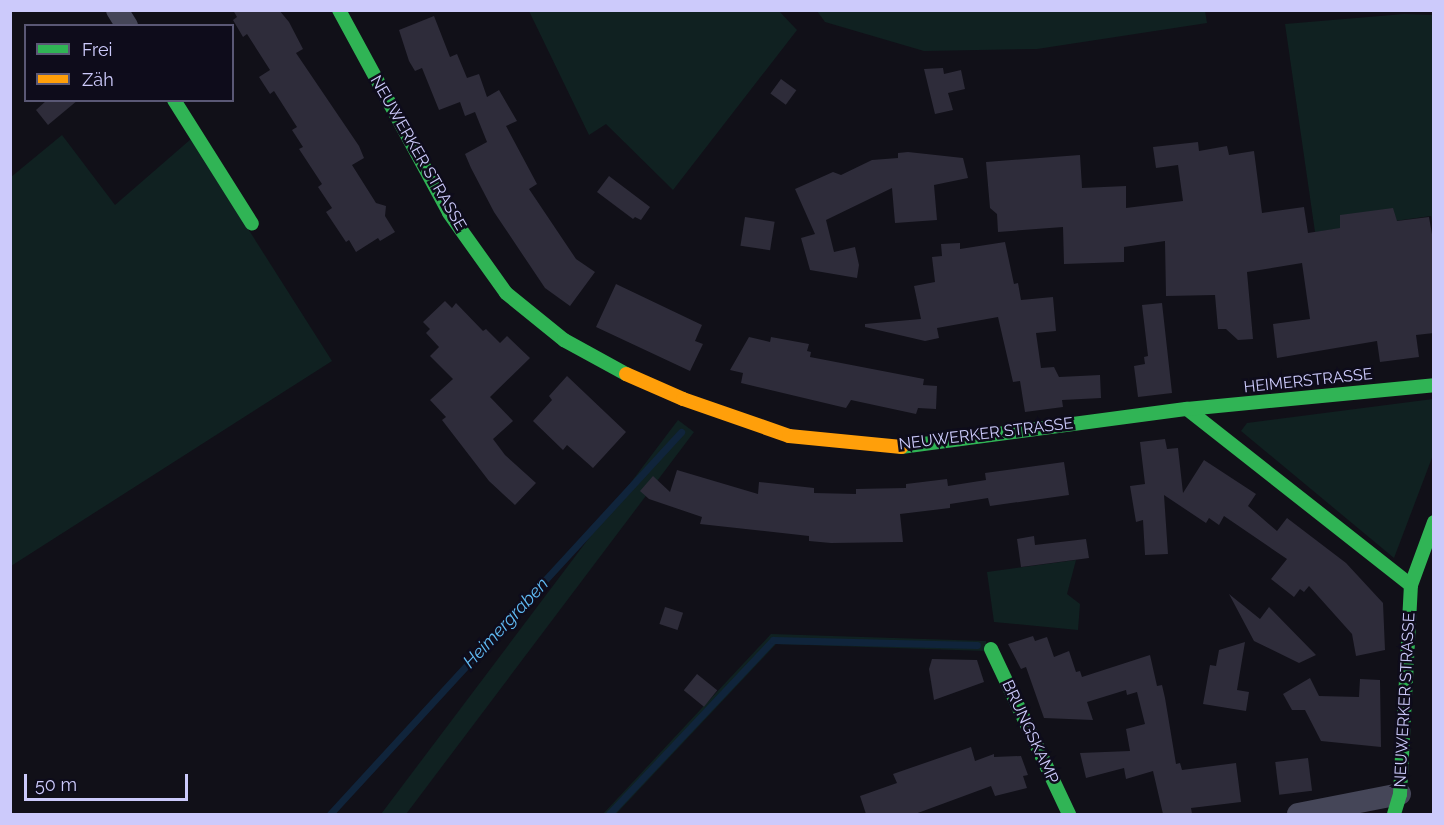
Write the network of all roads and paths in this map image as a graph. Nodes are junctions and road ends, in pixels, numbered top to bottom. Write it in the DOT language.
graph roads {
  1 [pos="117,10"];
  2 [pos="339,10"];
  3 [pos="126,24"];
  4 [pos="175,102"];
  5 [pos="252,224"];
  6 [pos="1434,385"];
  7 [pos="1187,409"];
  8 [pos="1434,522"];
  9 [pos="1411,585"];
  10 [pos="991,649"];
  11 [pos="1397,804"];
  12 [pos="1069,814"];
  13 [pos="1298,814"];
  1 -- 3 [label="street"];
  2 -- 7 [label="street, NEUWERKER STRASSE"];
  4 -- 5 [label="street"];
  6 -- 7 [label="street, HEIMERSTRASSE"];
  7 -- 9 [label="street"];
  8 -- 9 [label="street, NEUWERKER STRASSE"];
  9 -- 11 [label="street, NEUWERKER STRASSE"];
  10 -- 12 [label="street, BRUNGSKAMP"];
  11 -- 13 [label="street"];
}
